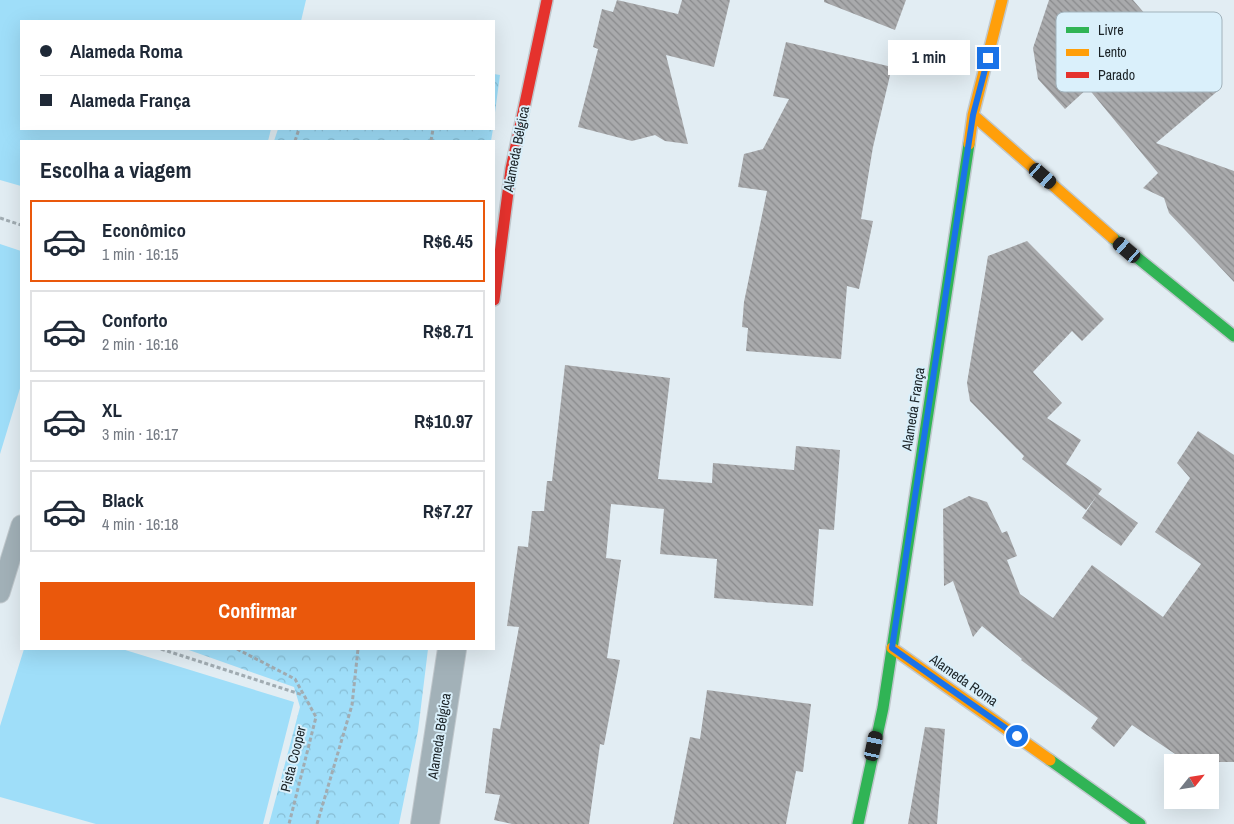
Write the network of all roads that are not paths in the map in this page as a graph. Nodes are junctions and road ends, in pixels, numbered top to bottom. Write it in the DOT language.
graph roads {
  1 [pos="547,0"];
  2 [pos="1002,0"];
  3 [pos="973,115"];
  4 [pos="495,292"];
  5 [pos="1234,336"];
  6 [pos="20,528"];
  7 [pos="0,593"];
  8 [pos="892,648"];
  9 [pos="452,650"];
  10 [pos="425,824"];
  11 [pos="858,824"];
  12 [pos="1140,824"];
  1 -- 4 [label="street, Alameda Bélgica"];
  2 -- 3 [label="street, Alameda França"];
  3 -- 5 [label="street"];
  3 -- 8 [label="street, Alameda França"];
  6 -- 7 [label="lane"];
  8 -- 11 [label="street, Alameda França"];
  8 -- 12 [label="street, Alameda Roma"];
  9 -- 10 [label="street, Alameda Bélgica"];
}
